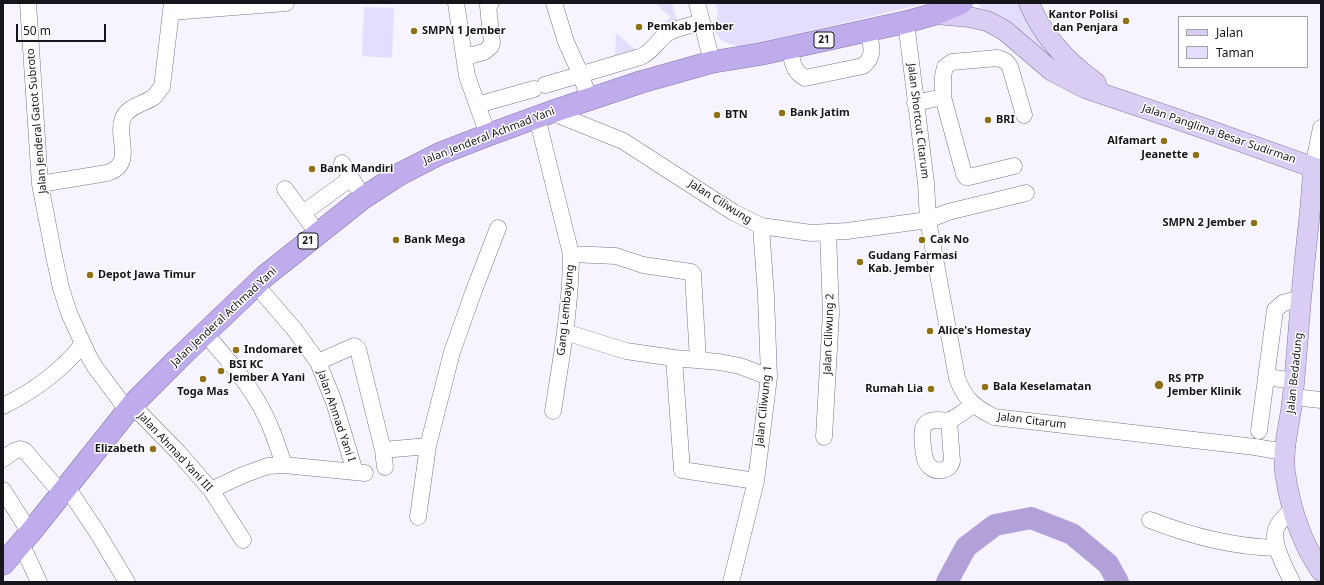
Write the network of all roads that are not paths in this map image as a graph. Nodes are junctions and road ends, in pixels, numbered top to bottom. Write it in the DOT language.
graph roads {
  1 [pos="28,3"];
  2 [pos="286,3"];
  3 [pos="456,3"];
  4 [pos="490,3"];
  5 [pos="554,3"];
  6 [pos="697,3"];
  7 [pos="961,3"];
  8 [pos="1029,3"];
  9 [pos="171,7"];
  10 [pos="935,14"];
  11 [pos="702,22"];
  12 [pos="906,22"];
  13 [pos="868,30"];
  14 [pos="789,48"];
  15 [pos="464,57"];
  16 [pos="712,62"];
  17 [pos="581,75"];
  18 [pos="943,96"];
  19 [pos="589,99"];
  20 [pos="1117,99"];
  21 [pos="916,103"];
  22 [pos="477,105"];
  23 [pos="544,115"];
  24 [pos="1024,115"];
  25 [pos="1321,128"];
  26 [pos="488,135"];
  27 [pos="342,163"];
  28 [pos="1014,166"];
  29 [pos="1317,169"];
  30 [pos="351,178"];
  31 [pos="40,184"];
  32 [pos="285,189"];
  33 [pos="1026,193"];
  34 [pos="363,198"];
  35 [pos="303,213"];
  36 [pos="928,220"];
  37 [pos="761,226"];
  38 [pos="498,228"];
  39 [pos="828,232"];
  40 [pos="318,234"];
  41 [pos="572,254"];
  42 [pos="256,285"];
  43 [pos="1301,298"];
  44 [pos="565,332"];
  45 [pos="205,333"];
  46 [pos="83,344"];
  47 [pos="674,358"];
  48 [pos="698,360"];
  49 [pos="318,362"];
  50 [pos="769,377"];
  51 [pos="1266,377"];
  52 [pos="1294,389"];
  53 [pos="1321,400"];
  54 [pos="974,405"];
  55 [pos="3,406"];
  56 [pos="130,408"];
  57 [pos="553,411"];
  58 [pos="949,420"];
  59 [pos="1259,430"];
  60 [pos="824,437"];
  61 [pos="428,446"];
  62 [pos="383,450"];
  63 [pos="1284,452"];
  64 [pos="3,459"];
  65 [pos="284,465"];
  66 [pos="385,467"];
  67 [pos="756,481"];
  68 [pos="3,490"];
  69 [pos="64,490"];
  70 [pos="211,490"];
  71 [pos="1292,509"];
  72 [pos="418,517"];
  73 [pos="1150,520"];
  74 [pos="26,538"];
  75 [pos="243,540"];
  76 [pos="1277,548"];
  77 [pos="3,564"];
  78 [pos="1321,571"];
  79 [pos="39,582"];
  80 [pos="127,582"];
  81 [pos="731,582"];
  82 [pos="1292,582"];
  1 -- 31 [label="street, Jalan Jenderal Gatot Subroto"];
  2 -- 9 [label="street"];
  3 -- 15 [label="street"];
  4 -- 15 [label="street"];
  5 -- 17 [label="street"];
  6 -- 11 [label="street"];
  7 -- 10 [label="highway, 21"];
  8 -- 20 [label="main road, Jalan Panglima Besar Sudirman"];
  9 -- 31 [label="street"];
  10 -- 12 [label="highway, Jalan Jenderal Achmad Yani / 21"];
  10 -- 20 [label="main road, Jalan Panglima Besar Sudirman"];
  11 -- 16 [label="street"];
  11 -- 17 [label="street"];
  12 -- 13 [label="highway, Jalan Jenderal Achmad Yani / 21"];
  12 -- 21 [label="street, Jalan Shortcut Citarum"];
  13 -- 14 [label="highway, Jalan Jenderal Achmad Yani / 21"];
  13 -- 14 [label="street"];
  14 -- 16 [label="highway, Jalan Jenderal Achmad Yani / 21"];
  15 -- 22 [label="street"];
  16 -- 19 [label="highway, Jalan Jenderal Achmad Yani / 21"];
  17 -- 19 [label="street"];
  17 -- 22 [label="street"];
  18 -- 21 [label="street"];
  18 -- 24 [label="street"];
  18 -- 28 [label="street"];
  19 -- 23 [label="highway, Jalan Jenderal Achmad Yani / 21"];
  20 -- 29 [label="main road, Jalan Panglima Besar Sudirman"];
  21 -- 36 [label="street, Jalan Shortcut Citarum"];
  22 -- 26 [label="street"];
  23 -- 26 [label="highway, Jalan Jenderal Achmad Yani / 21"];
  23 -- 37 [label="street, Jalan Ciliwung"];
  23 -- 41 [label="street, Gang Lembayung"];
  25 -- 29 [label="street"];
  26 -- 34 [label="highway, Jalan Jenderal Achmad Yani / 21"];
  27 -- 30 [label="street"];
  29 -- 43 [label="main road, Jalan Bedadung"];
  30 -- 34 [label="street"];
  30 -- 35 [label="street"];
  31 -- 46 [label="street, Jalan Jenderal Gatot Subroto"];
  32 -- 35 [label="street"];
  33 -- 36 [label="street, Jalan Ciliwung"];
  34 -- 40 [label="highway, Jalan Jenderal Achmad Yani / 21"];
  35 -- 40 [label="street"];
  36 -- 39 [label="street, Jalan Ciliwung"];
  36 -- 54 [label="street, Jalan Citarum"];
  37 -- 39 [label="street, Jalan Ciliwung"];
  37 -- 50 [label="street, Jalan Ciliwung 1"];
  38 -- 61 [label="street"];
  39 -- 60 [label="street, Jalan Ciliwung 2"];
  40 -- 42 [label="highway, Jalan Jenderal Achmad Yani / 21"];
  41 -- 44 [label="street, Gang Lembayung"];
  41 -- 48 [label="street"];
  42 -- 45 [label="highway, Jalan Jenderal Achmad Yani / 21"];
  42 -- 49 [label="street, Jalan Ahmad Yani I"];
  43 -- 51 [label="street"];
  43 -- 52 [label="main road, Jalan Bedadung"];
  44 -- 47 [label="street"];
  44 -- 57 [label="street, Gang Lembayung"];
  45 -- 56 [label="highway, Jalan Jenderal Achmad Yani / 21"];
  45 -- 65 [label="street"];
  46 -- 55 [label="street"];
  46 -- 56 [label="street, Jalan Jenderal Gatot Subroto"];
  47 -- 48 [label="street"];
  47 -- 67 [label="street"];
  48 -- 50 [label="street"];
  49 -- 62 [label="street"];
  49 -- 65 [label="street, Jalan Ahmad Yani I"];
  50 -- 67 [label="street, Jalan Ciliwung 1"];
  51 -- 52 [label="street"];
  51 -- 59 [label="street"];
  52 -- 53 [label="street"];
  52 -- 63 [label="main road, Jalan Bedadung"];
  54 -- 58 [label="street"];
  54 -- 63 [label="street, Jalan Citarum"];
  56 -- 69 [label="highway, Jalan Jenderal Achmad Yani / 21"];
  56 -- 70 [label="street, Jalan Ahmad Yani III"];
  61 -- 62 [label="street"];
  61 -- 72 [label="street"];
  62 -- 66 [label="street"];
  63 -- 71 [label="main road, Jalan Bedadung"];
  64 -- 69 [label="street"];
  65 -- 70 [label="street"];
  67 -- 81 [label="street, Jalan Ciliwung 1"];
  68 -- 74 [label="street"];
  69 -- 74 [label="highway, Jalan Jenderal Achmad Yani / 21"];
  69 -- 80 [label="street"];
  70 -- 75 [label="street, Jalan Ahmad Yani III"];
  71 -- 76 [label="street"];
  71 -- 78 [label="main road, Jalan Bedadung"];
  73 -- 76 [label="street"];
  74 -- 77 [label="highway, Jalan Jenderal Achmad Yani / 21"];
  74 -- 79 [label="street"];
  76 -- 82 [label="street"];
}
